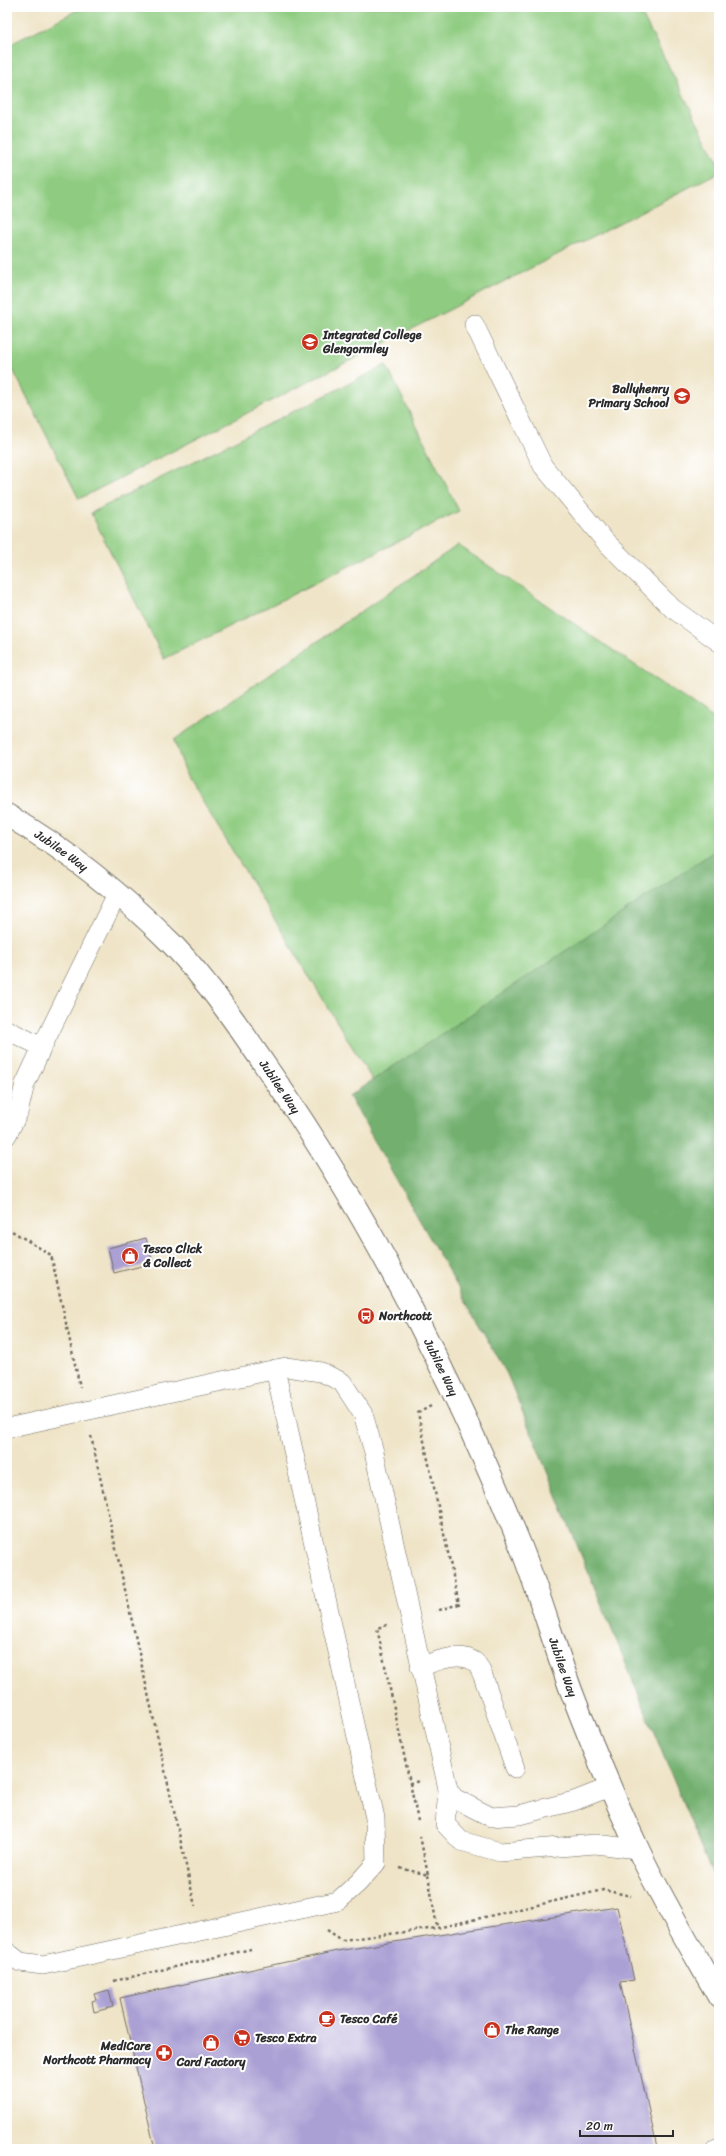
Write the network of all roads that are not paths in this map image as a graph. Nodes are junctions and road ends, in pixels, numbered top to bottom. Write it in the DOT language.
graph roads {
  1 [pos="474,324"];
  2 [pos="719,642"];
  3 [pos="7,815"];
  4 [pos="117,894"];
  5 [pos="7,1030"];
  6 [pos="42,1047"];
  7 [pos="7,1135"];
  8 [pos="275,1369"];
  9 [pos="7,1428"];
  10 [pos="420,1667"];
  11 [pos="515,1768"];
  12 [pos="446,1782"];
  13 [pos="610,1786"];
  14 [pos="638,1849"];
  15 [pos="7,1952"];
  16 [pos="719,1997"];
  1 -- 2 [label="lane"];
  3 -- 4 [label="street, Jubilee Way"];
  4 -- 6 [label="lane"];
  4 -- 13 [label="street, Jubilee Way"];
  5 -- 6 [label="lane"];
  6 -- 7 [label="lane"];
  8 -- 9 [label="lane"];
  8 -- 10 [label="lane"];
  8 -- 15 [label="lane"];
  10 -- 11 [label="lane"];
  10 -- 12 [label="lane"];
  12 -- 13 [label="lane"];
  12 -- 14 [label="lane"];
  13 -- 14 [label="street, Jubilee Way"];
  14 -- 16 [label="street, Jubilee Way"];
}
